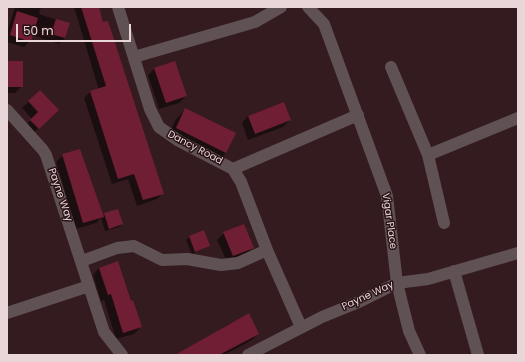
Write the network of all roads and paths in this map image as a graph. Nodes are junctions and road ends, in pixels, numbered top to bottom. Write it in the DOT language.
graph roads {
  1 [pos="118,7"];
  2 [pos="281,7"];
  3 [pos="308,7"];
  4 [pos="134,57"];
  5 [pos="391,67"];
  6 [pos="7,110"];
  7 [pos="358,115"];
  8 [pos="518,118"];
  9 [pos="428,155"];
  10 [pos="233,169"];
  11 [pos="444,223"];
  12 [pos="267,250"];
  13 [pos="518,254"];
  14 [pos="82,261"];
  15 [pos="454,271"];
  16 [pos="397,283"];
  17 [pos="90,286"];
  18 [pos="7,313"];
  19 [pos="301,327"];
  20 [pos="263,352"];
  21 [pos="122,355"];
  22 [pos="248,355"];
  23 [pos="420,355"];
  24 [pos="478,355"];
  1 -- 4 [label="street, Dancy Road"];
  2 -- 4 [label="street"];
  3 -- 7 [label="street, Vigar Place"];
  4 -- 10 [label="street, Dancy Road"];
  5 -- 9 [label="street"];
  6 -- 14 [label="street, Payne Way"];
  7 -- 10 [label="street"];
  7 -- 16 [label="street, Vigar Place"];
  8 -- 9 [label="street"];
  9 -- 11 [label="street"];
  10 -- 12 [label="street, Dancy Road"];
  12 -- 14 [label="street"];
  12 -- 19 [label="street, Dancy Road"];
  13 -- 15 [label="street, Payne Way"];
  14 -- 17 [label="street, Payne Way"];
  15 -- 16 [label="street, Payne Way"];
  15 -- 24 [label="street"];
  16 -- 19 [label="street, Payne Way"];
  16 -- 23 [label="street, Vigar Place"];
  17 -- 18 [label="street"];
  17 -- 21 [label="street, Payne Way"];
  19 -- 20 [label="street, Payne Way"];
  20 -- 22 [label="street, Payne Way"];
}
